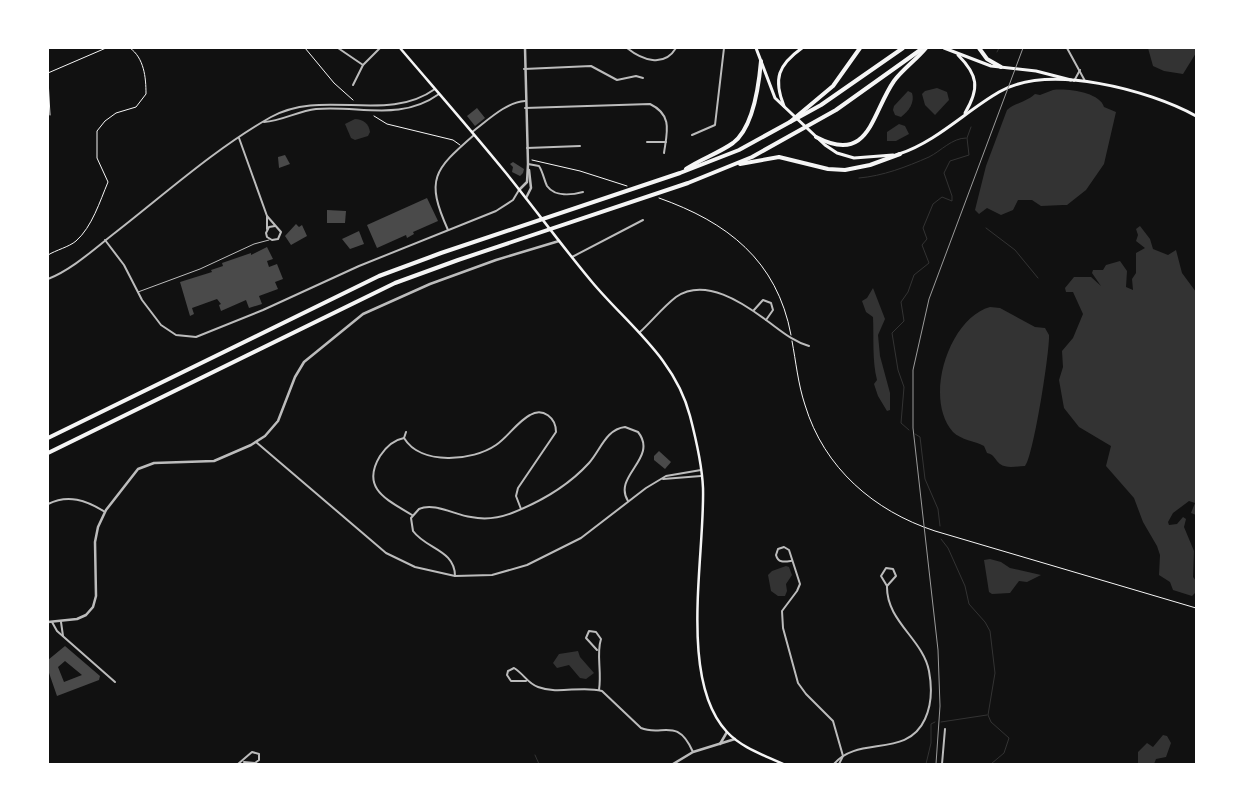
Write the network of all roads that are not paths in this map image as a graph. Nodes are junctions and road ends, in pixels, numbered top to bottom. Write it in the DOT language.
graph roads {
  1 [pos="338,48"];
  2 [pos="380,48"];
  3 [pos="400,48"];
  4 [pos="525,48"];
  5 [pos="627,48"];
  6 [pos="676,48"];
  7 [pos="724,48"];
  8 [pos="756,48"];
  9 [pos="802,48"];
  10 [pos="860,48"];
  11 [pos="903,48"];
  12 [pos="924,48"];
  13 [pos="945,48"];
  14 [pos="979,48"];
  15 [pos="1067,48"];
  16 [pos="956,53"];
  17 [pos="761,61"];
  18 [pos="362,64"];
  19 [pos="1001,67"];
  20 [pos="524,69"];
  21 [pos="1080,70"];
  22 [pos="643,78"];
  23 [pos="1074,81"];
  24 [pos="1085,83"];
  25 [pos="353,85"];
  26 [pos="435,90"];
  27 [pos="439,94"];
  28 [pos="525,101"];
  29 [pos="525,108"];
  30 [pos="786,109"];
  31 [pos="964,116"];
  32 [pos="1196,116"];
  33 [pos="264,122"];
  34 [pos="783,128"];
  35 [pos="473,134"];
  36 [pos="692,134"];
  37 [pos="816,137"];
  38 [pos="239,138"];
  39 [pos="648,142"];
  40 [pos="666,142"];
  41 [pos="580,146"];
  42 [pos="527,148"];
  43 [pos="664,153"];
  44 [pos="900,154"];
  45 [pos="528,164"];
  46 [pos="733,165"];
  47 [pos="680,173"];
  48 [pos="520,190"];
  49 [pos="583,192"];
  50 [pos="525,198"];
  51 [pos="267,216"];
  52 [pos="643,220"];
  53 [pos="275,226"];
  54 [pos="267,229"];
  55 [pos="448,230"];
  56 [pos="558,239"];
  57 [pos="105,240"];
  58 [pos="270,240"];
  59 [pos="572,257"];
  60 [pos="48,279"];
  61 [pos="138,292"];
  62 [pos="754,311"];
  63 [pos="766,320"];
  64 [pos="640,332"];
  65 [pos="809,346"];
  66 [pos="406,432"];
  67 [pos="48,438"];
  68 [pos="404,438"];
  69 [pos="256,442"];
  70 [pos="48,453"];
  71 [pos="700,470"];
  72 [pos="702,476"];
  73 [pos="663,479"];
  74 [pos="628,502"];
  75 [pos="48,504"];
  76 [pos="521,509"];
  77 [pos="105,512"];
  78 [pos="412,515"];
  79 [pos="791,561"];
  80 [pos="455,576"];
  81 [pos="887,586"];
  82 [pos="61,621"];
  83 [pos="49,622"];
  84 [pos="65,638"];
  85 [pos="597,650"];
  86 [pos="115,682"];
  87 [pos="526,682"];
  88 [pos="599,690"];
  89 [pos="945,728"];
  90 [pos="727,732"];
  91 [pos="735,739"];
  92 [pos="718,745"];
  93 [pos="692,752"];
  94 [pos="843,756"];
  95 [pos="244,762"];
  96 [pos="238,764"];
  97 [pos="673,764"];
  98 [pos="783,764"];
  99 [pos="834,764"];
  100 [pos="839,764"];
  101 [pos="942,764"];
  1 -- 18 [label="street"];
  2 -- 18 [label="street"];
  3 -- 26 [label="main road"];
  4 -- 20 [label="street"];
  5 -- 6 [label="street"];
  7 -- 36 [label="street"];
  8 -- 17 [label="main road"];
  9 -- 30 [label="main road"];
  10 -- 34 [label="highway"];
  11 -- 34 [label="highway"];
  12 -- 37 [label="highway"];
  12 -- 46 [label="highway"];
  13 -- 16 [label="main road"];
  14 -- 19 [label="highway"];
  15 -- 21 [label="street"];
  16 -- 19 [label="main road"];
  16 -- 31 [label="main road"];
  17 -- 30 [label="main road"];
  17 -- 47 [label="highway"];
  18 -- 25 [label="street"];
  19 -- 23 [label="main road"];
  20 -- 22 [label="street"];
  20 -- 28 [label="street"];
  21 -- 23 [label="street"];
  21 -- 24 [label="street"];
  23 -- 24 [label="main road"];
  23 -- 31 [label="main road"];
  24 -- 32 [label="main road"];
  26 -- 27 [label="main road"];
  26 -- 33 [label="street"];
  27 -- 33 [label="street"];
  27 -- 35 [label="main road"];
  28 -- 29 [label="street"];
  28 -- 35 [label="street"];
  29 -- 40 [label="street"];
  29 -- 42 [label="street"];
  30 -- 37 [label="main road"];
  31 -- 44 [label="main road"];
  33 -- 38 [label="street"];
  34 -- 47 [label="highway"];
  35 -- 48 [label="main road"];
  35 -- 55 [label="street"];
  37 -- 44 [label="main road"];
  38 -- 51 [label="street"];
  38 -- 57 [label="street"];
  39 -- 40 [label="street"];
  40 -- 43 [label="street"];
  41 -- 42 [label="street"];
  42 -- 45 [label="street"];
  44 -- 46 [label="highway"];
  45 -- 48 [label="street"];
  45 -- 49 [label="street"];
  45 -- 50 [label="street"];
  46 -- 70 [label="highway"];
  47 -- 67 [label="highway"];
  48 -- 50 [label="main road"];
  48 -- 55 [label="street"];
  50 -- 56 [label="main road"];
  51 -- 53 [label="street"];
  51 -- 54 [label="street"];
  52 -- 59 [label="street"];
  53 -- 54 [label="street"];
  53 -- 58 [label="street"];
  54 -- 58 [label="street"];
  55 -- 61 [label="street"];
  56 -- 59 [label="main road"];
  56 -- 69 [label="street"];
  57 -- 60 [label="street"];
  57 -- 61 [label="street"];
  58 -- 61 [label="lane"];
  59 -- 64 [label="main road"];
  62 -- 63 [label="street"];
  62 -- 63 [label="street"];
  62 -- 64 [label="street"];
  63 -- 65 [label="street"];
  64 -- 71 [label="main road"];
  66 -- 68 [label="street"];
  68 -- 76 [label="street"];
  68 -- 78 [label="street"];
  69 -- 77 [label="street"];
  69 -- 80 [label="street"];
  71 -- 72 [label="main road"];
  71 -- 73 [label="street"];
  72 -- 73 [label="street"];
  72 -- 90 [label="main road"];
  73 -- 74 [label="street"];
  74 -- 76 [label="street"];
  74 -- 80 [label="street"];
  75 -- 77 [label="street"];
  76 -- 78 [label="street"];
  77 -- 82 [label="street"];
  78 -- 80 [label="street"];
  79 -- 79 [label="street"];
  79 -- 94 [label="street"];
  81 -- 81 [label="street"];
  81 -- 94 [label="street"];
  82 -- 83 [label="street"];
  82 -- 84 [label="street"];
  83 -- 84 [label="street"];
  84 -- 86 [label="street"];
  85 -- 85 [label="street"];
  85 -- 88 [label="street"];
  87 -- 87 [label="street"];
  87 -- 88 [label="street"];
  88 -- 93 [label="street"];
  89 -- 101 [label="street"];
  90 -- 91 [label="main road"];
  90 -- 92 [label="street"];
  91 -- 92 [label="street"];
  91 -- 98 [label="main road"];
  92 -- 93 [label="street"];
  93 -- 97 [label="street"];
  94 -- 99 [label="street"];
  94 -- 100 [label="street"];
  95 -- 95 [label="street"];
  95 -- 96 [label="street"];
}
